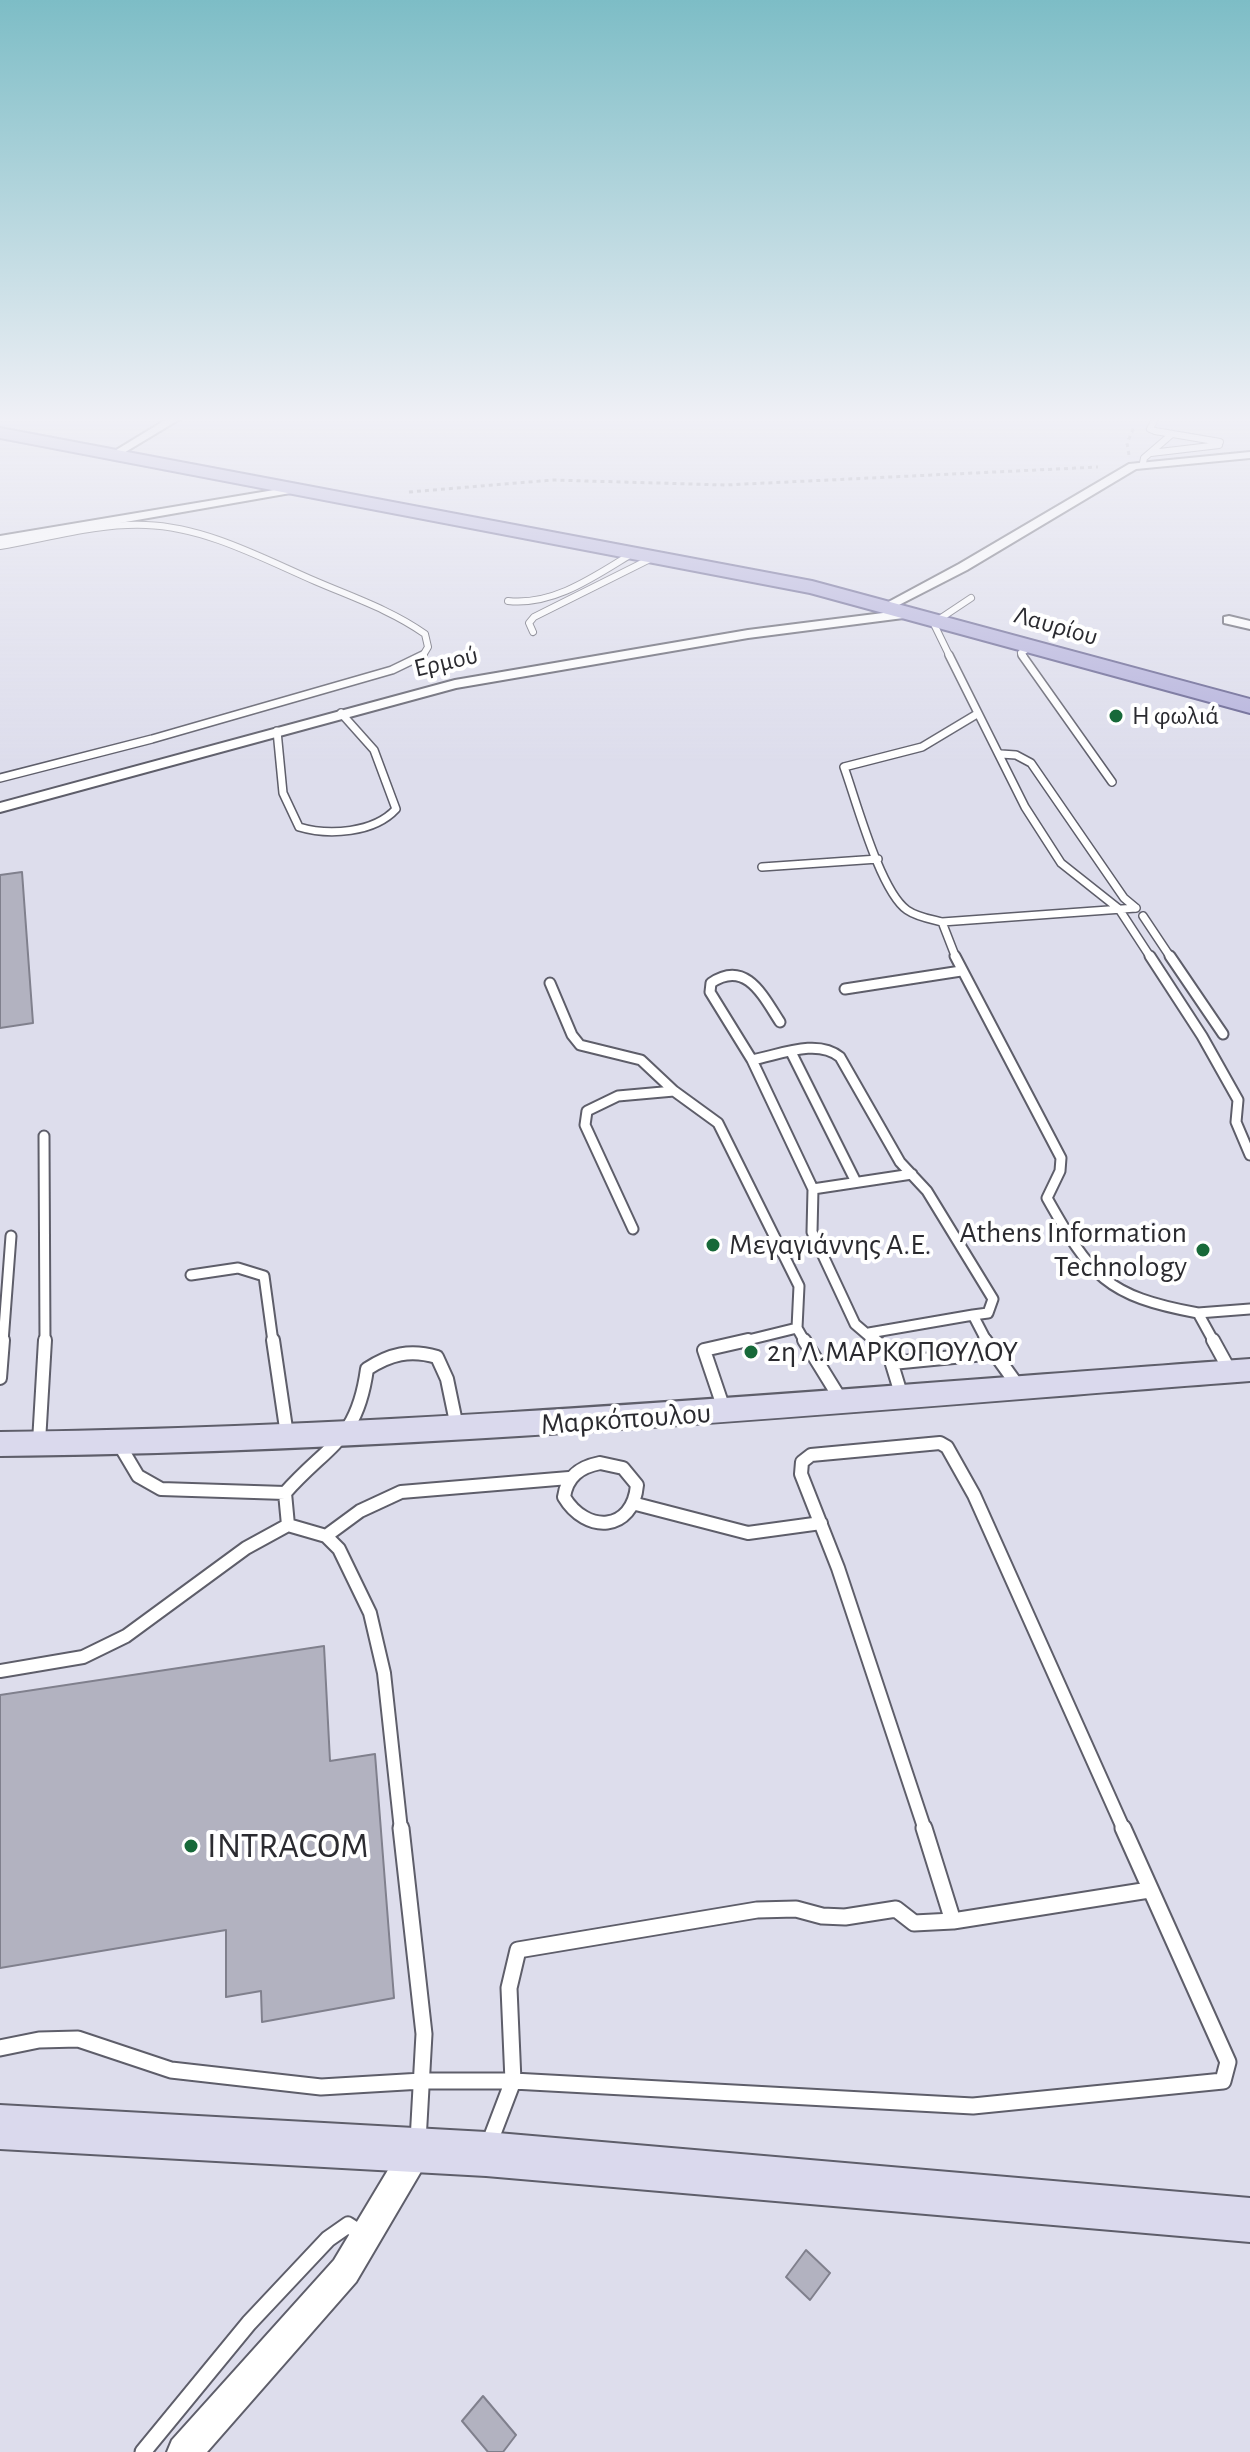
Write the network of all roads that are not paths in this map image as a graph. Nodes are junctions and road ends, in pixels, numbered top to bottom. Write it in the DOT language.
graph roads {
  1 [pos="53,533"];
  2 [pos="70,533"];
  3 [pos="189,533"];
  4 [pos="532,533"];
  5 [pos="1021,533"];
  6 [pos="0,543"];
  7 [pos="633,553"];
  8 [pos="654,557"];
  9 [pos="971,598"];
  10 [pos="508,601"];
  11 [pos="887,606"];
  12 [pos="928,617"];
  13 [pos="1229,620"];
  14 [pos="1250,625"];
  15 [pos="533,632"];
  16 [pos="1031,646"];
  17 [pos="1250,706"];
  18 [pos="341,713"];
  19 [pos="977,714"];
  20 [pos="277,731"];
  21 [pos="1001,754"];
  22 [pos="0,778"];
  23 [pos="1112,782"];
  24 [pos="0,808"];
  25 [pos="878,859"];
  26 [pos="762,867"];
  27 [pos="1119,909"];
  28 [pos="1143,916"];
  29 [pos="942,922"];
  30 [pos="961,971"];
  31 [pos="550,983"];
  32 [pos="1190,984"];
  33 [pos="1169,986"];
  34 [pos="845,989"];
  35 [pos="780,1022"];
  36 [pos="1223,1034"];
  37 [pos="791,1052"];
  38 [pos="752,1060"];
  39 [pos="674,1091"];
  40 [pos="44,1136"];
  41 [pos="1250,1155"];
  42 [pos="912,1174"];
  43 [pos="856,1182"];
  44 [pos="813,1189"];
  45 [pos="633,1229"];
  46 [pos="11,1236"];
  47 [pos="191,1275"];
  48 [pos="1250,1309"];
  49 [pos="1198,1313"];
  50 [pos="973,1315"];
  51 [pos="797,1328"];
  52 [pos="869,1333"];
  53 [pos="995,1353"];
  54 [pos="892,1363"];
  55 [pos="1240,1371"];
  56 [pos="0,1378"];
  57 [pos="1019,1388"];
  58 [pos="902,1397"];
  59 [pos="843,1402"];
  60 [pos="725,1411"];
  61 [pos="458,1430"];
  62 [pos="344,1435"];
  63 [pos="287,1437"];
  64 [pos="0,1444"];
  65 [pos="39,1444"];
  66 [pos="119,1444"];
  67 [pos="569,1478"];
  68 [pos="285,1493"];
  69 [pos="636,1504"];
  70 [pos="821,1523"];
  71 [pos="288,1525"];
  72 [pos="326,1536"];
  73 [pos="0,1671"];
  74 [pos="1149,1890"];
  75 [pos="953,1921"];
  76 [pos="0,2048"];
  77 [pos="422,2081"];
  78 [pos="513,2081"];
  79 [pos="0,2127"];
  80 [pos="417,2151"];
  81 [pos="486,2154"];
  82 [pos="1250,2220"];
  83 [pos="366,2236"];
  84 [pos="143,2452"];
  85 [pos="184,2452"];
  1 -- 6 [label="street"];
  2 -- 6 [label="lane"];
  3 -- 22 [label="lane"];
  4 -- 7 [label="main road, Λαυρίου"];
  5 -- 11 [label="street"];
  7 -- 8 [label="main road, Λαυρίου"];
  7 -- 10 [label="lane"];
  8 -- 11 [label="main road, Λαυρίου"];
  8 -- 15 [label="lane"];
  9 -- 12 [label="lane"];
  11 -- 12 [label="main road, Λαυρίου"];
  12 -- 16 [label="main road, Λαυρίου"];
  12 -- 18 [label="street, Ερμού"];
  12 -- 19 [label="lane"];
  13 -- 14 [label="street"];
  16 -- 17 [label="main road, Λαυρίου"];
  16 -- 23 [label="lane"];
  18 -- 20 [label="street, Ερμού"];
  18 -- 20 [label="lane"];
  19 -- 21 [label="lane"];
  19 -- 25 [label="lane"];
  20 -- 24 [label="street, Ερμού"];
  21 -- 27 [label="lane"];
  21 -- 27 [label="lane"];
  25 -- 26 [label="lane"];
  25 -- 29 [label="lane"];
  27 -- 29 [label="lane"];
  27 -- 33 [label="lane"];
  28 -- 32 [label="lane"];
  29 -- 30 [label="lane"];
  30 -- 34 [label="lane"];
  30 -- 49 [label="lane"];
  31 -- 39 [label="lane"];
  32 -- 33 [label="lane"];
  32 -- 36 [label="lane"];
  33 -- 41 [label="lane"];
  35 -- 38 [label="lane"];
  37 -- 38 [label="lane"];
  37 -- 42 [label="lane"];
  37 -- 43 [label="lane"];
  38 -- 44 [label="lane"];
  39 -- 45 [label="lane"];
  39 -- 51 [label="lane"];
  40 -- 65 [label="lane"];
  42 -- 43 [label="lane"];
  42 -- 50 [label="lane"];
  43 -- 44 [label="lane"];
  44 -- 52 [label="lane"];
  46 -- 56 [label="lane"];
  47 -- 63 [label="lane"];
  48 -- 49 [label="lane"];
  49 -- 55 [label="lane"];
  50 -- 52 [label="lane"];
  50 -- 53 [label="lane"];
  51 -- 59 [label="lane"];
  51 -- 60 [label="lane"];
  52 -- 54 [label="lane"];
  53 -- 54 [label="lane"];
  53 -- 57 [label="lane"];
  54 -- 58 [label="lane"];
  55 -- 57 [label="main road, Μαρκόπουλου"];
  57 -- 58 [label="main road, Μαρκόπουλου"];
  58 -- 59 [label="main road, Μαρκόπουλου"];
  59 -- 60 [label="main road, Μαρκόπουλου"];
  60 -- 61 [label="main road, Μαρκόπουλου"];
  61 -- 62 [label="main road, Μαρκόπουλου"];
  61 -- 62 [label="lane"];
  62 -- 63 [label="main road, Μαρκόπουλου"];
  62 -- 68 [label="lane"];
  63 -- 66 [label="main road, Μαρκόπουλου"];
  64 -- 65 [label="main road, Μαρκόπουλου"];
  65 -- 66 [label="main road, Μαρκόπουλου"];
  66 -- 68 [label="lane"];
  67 -- 69 [label="lane"];
  67 -- 69 [label="lane"];
  67 -- 72 [label="lane"];
  68 -- 71 [label="lane"];
  69 -- 70 [label="lane"];
  70 -- 74 [label="lane"];
  70 -- 75 [label="lane"];
  71 -- 72 [label="lane"];
  71 -- 73 [label="lane"];
  72 -- 77 [label="lane"];
  74 -- 75 [label="lane"];
  74 -- 78 [label="lane"];
  75 -- 78 [label="lane"];
  76 -- 77 [label="lane"];
  77 -- 78 [label="lane"];
  77 -- 80 [label="lane"];
  78 -- 81 [label="lane"];
  79 -- 80 [label="main road"];
  80 -- 81 [label="main road"];
  80 -- 83 [label="street"];
  81 -- 82 [label="main road"];
  83 -- 84 [label="lane"];
  83 -- 85 [label="street"];
}
